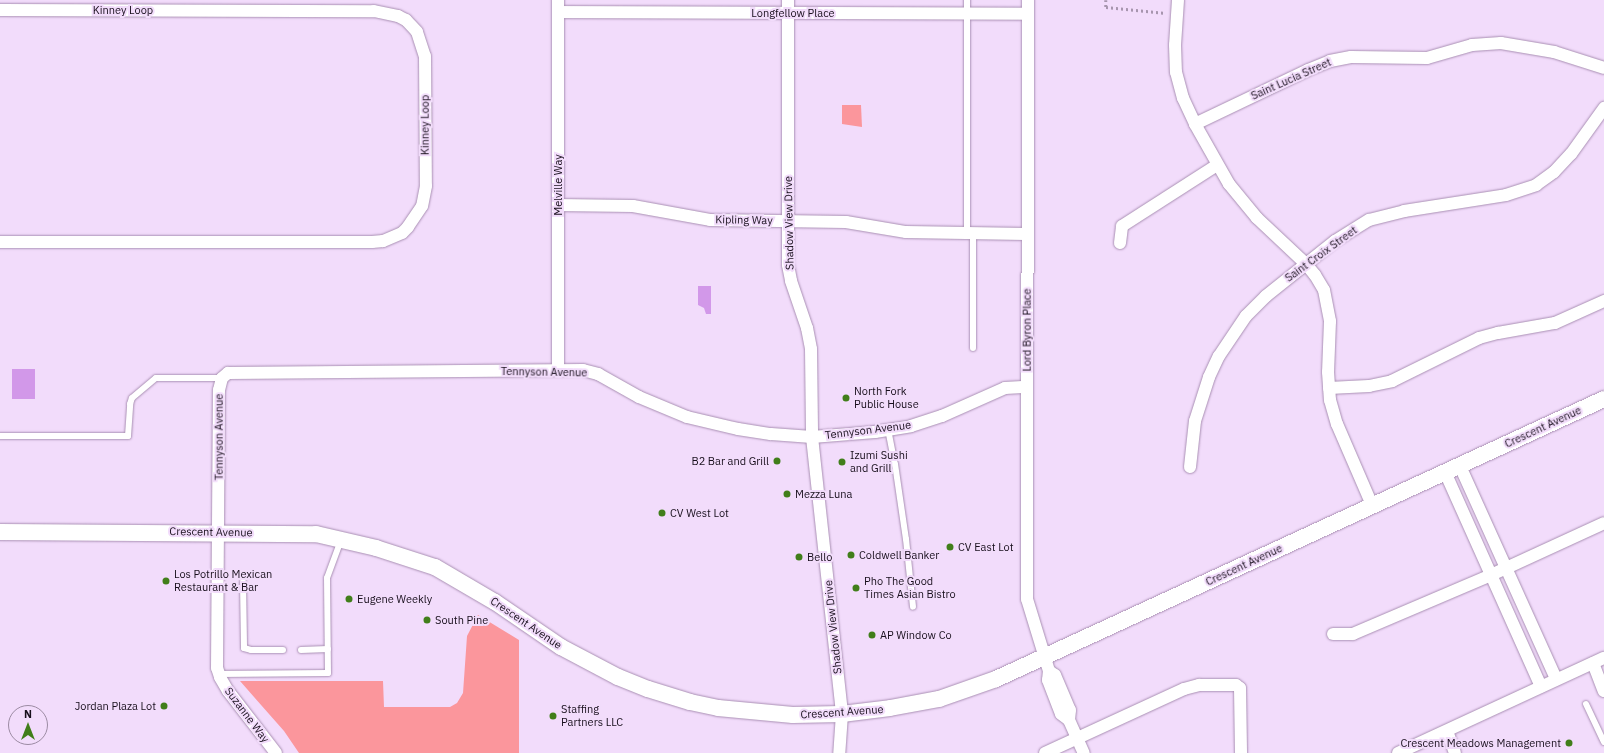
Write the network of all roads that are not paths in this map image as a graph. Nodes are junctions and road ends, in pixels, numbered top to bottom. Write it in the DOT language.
graph roads {
  1 [pos="788,0"];
  2 [pos="967,0"];
  3 [pos="1028,0"];
  4 [pos="1178,0"];
  5 [pos="558,6"];
  6 [pos="0,10"];
  7 [pos="788,13"];
  8 [pos="967,13"];
  9 [pos="1028,14"];
  10 [pos="1604,68"];
  11 [pos="1604,108"];
  12 [pos="1195,124"];
  13 [pos="1217,165"];
  14 [pos="558,205"];
  15 [pos="788,220"];
  16 [pos="970,233"];
  17 [pos="1026,234"];
  18 [pos="0,242"];
  19 [pos="1120,243"];
  20 [pos="1306,264"];
  21 [pos="1604,301"];
  22 [pos="973,348"];
  23 [pos="558,370"];
  24 [pos="222,378"];
  25 [pos="1027,387"];
  26 [pos="1329,388"];
  27 [pos="1604,399"];
  28 [pos="888,429"];
  29 [pos="0,436"];
  30 [pos="812,437"];
  31 [pos="1460,466"];
  32 [pos="1190,467"];
  33 [pos="1445,472"];
  34 [pos="1372,505"];
  35 [pos="1476,521"];
  36 [pos="1604,523"];
  37 [pos="0,532"];
  38 [pos="218,532"];
  39 [pos="341,540"];
  40 [pos="1506,568"];
  41 [pos="1491,575"];
  42 [pos="243,582"];
  43 [pos="913,607"];
  44 [pos="1333,634"];
  45 [pos="328,649"];
  46 [pos="283,650"];
  47 [pos="301,650"];
  48 [pos="1604,658"];
  49 [pos="1593,663"];
  50 [pos="1046,664"];
  51 [pos="219,674"];
  52 [pos="1556,679"];
  53 [pos="1541,687"];
  54 [pos="1604,691"];
  55 [pos="1586,704"];
  56 [pos="842,714"];
  57 [pos="1447,731"];
  58 [pos="1078,739"];
  59 [pos="1604,742"];
  60 [pos="276,753"];
  61 [pos="839,753"];
  62 [pos="1045,753"];
  63 [pos="1084,753"];
  64 [pos="1241,753"];
  65 [pos="1398,753"];
  66 [pos="1455,753"];
  1 -- 7 [label="street, Shadow View Drive"];
  2 -- 8 [label="lane"];
  3 -- 9 [label="street, Lord Byron Place"];
  4 -- 12 [label="street"];
  5 -- 7 [label="street, Longfellow Place"];
  5 -- 14 [label="street, Melville Way"];
  6 -- 18 [label="street, Kinney Loop"];
  7 -- 8 [label="street, Longfellow Place"];
  7 -- 15 [label="street, Shadow View Drive"];
  8 -- 9 [label="street, Longfellow Place"];
  8 -- 16 [label="lane"];
  9 -- 17 [label="street, Lord Byron Place"];
  10 -- 12 [label="street, Saint Lucia Street"];
  11 -- 20 [label="street, Saint Croix Street"];
  12 -- 13 [label="street"];
  13 -- 19 [label="street"];
  13 -- 20 [label="street"];
  14 -- 15 [label="street, Kipling Way"];
  14 -- 23 [label="street, Melville Way"];
  15 -- 16 [label="street, Kipling Way"];
  15 -- 30 [label="street, Shadow View Drive"];
  16 -- 17 [label="street, Kipling Way"];
  16 -- 22 [label="lane"];
  17 -- 25 [label="street, Lord Byron Place"];
  20 -- 26 [label="street"];
  20 -- 32 [label="street, Saint Croix Street"];
  21 -- 26 [label="street"];
  23 -- 24 [label="street, Tennyson Avenue"];
  23 -- 30 [label="street, Tennyson Avenue"];
  24 -- 29 [label="lane"];
  24 -- 38 [label="street, Tennyson Avenue"];
  25 -- 28 [label="street, Tennyson Avenue"];
  25 -- 50 [label="street, Lord Byron Place"];
  26 -- 34 [label="street"];
  27 -- 31 [label="street, Crescent Avenue"];
  28 -- 30 [label="street, Tennyson Avenue"];
  28 -- 43 [label="lane"];
  30 -- 56 [label="street, Shadow View Drive"];
  31 -- 33 [label="street, Crescent Avenue"];
  31 -- 35 [label="street"];
  33 -- 34 [label="street, Crescent Avenue"];
  33 -- 35 [label="street"];
  34 -- 50 [label="street, Crescent Avenue"];
  35 -- 40 [label="street"];
  35 -- 41 [label="street"];
  36 -- 40 [label="street"];
  37 -- 38 [label="street, Crescent Avenue"];
  38 -- 39 [label="street, Crescent Avenue"];
  38 -- 51 [label="street, Suzanne Way"];
  39 -- 45 [label="lane"];
  39 -- 56 [label="street, Crescent Avenue"];
  40 -- 41 [label="street"];
  40 -- 52 [label="street"];
  41 -- 44 [label="street"];
  41 -- 53 [label="street"];
  42 -- 46 [label="lane"];
  45 -- 47 [label="lane"];
  45 -- 51 [label="lane"];
  48 -- 49 [label="street"];
  49 -- 52 [label="street"];
  49 -- 54 [label="street"];
  50 -- 56 [label="street, Crescent Avenue"];
  50 -- 58 [label="street"];
  51 -- 60 [label="street, Suzanne Way"];
  52 -- 53 [label="street"];
  53 -- 57 [label="street"];
  55 -- 59 [label="lane"];
  56 -- 61 [label="street, Shadow View Drive"];
  57 -- 65 [label="street"];
  57 -- 66 [label="street"];
  58 -- 62 [label="street"];
  58 -- 63 [label="street"];
  58 -- 64 [label="street"];
}
